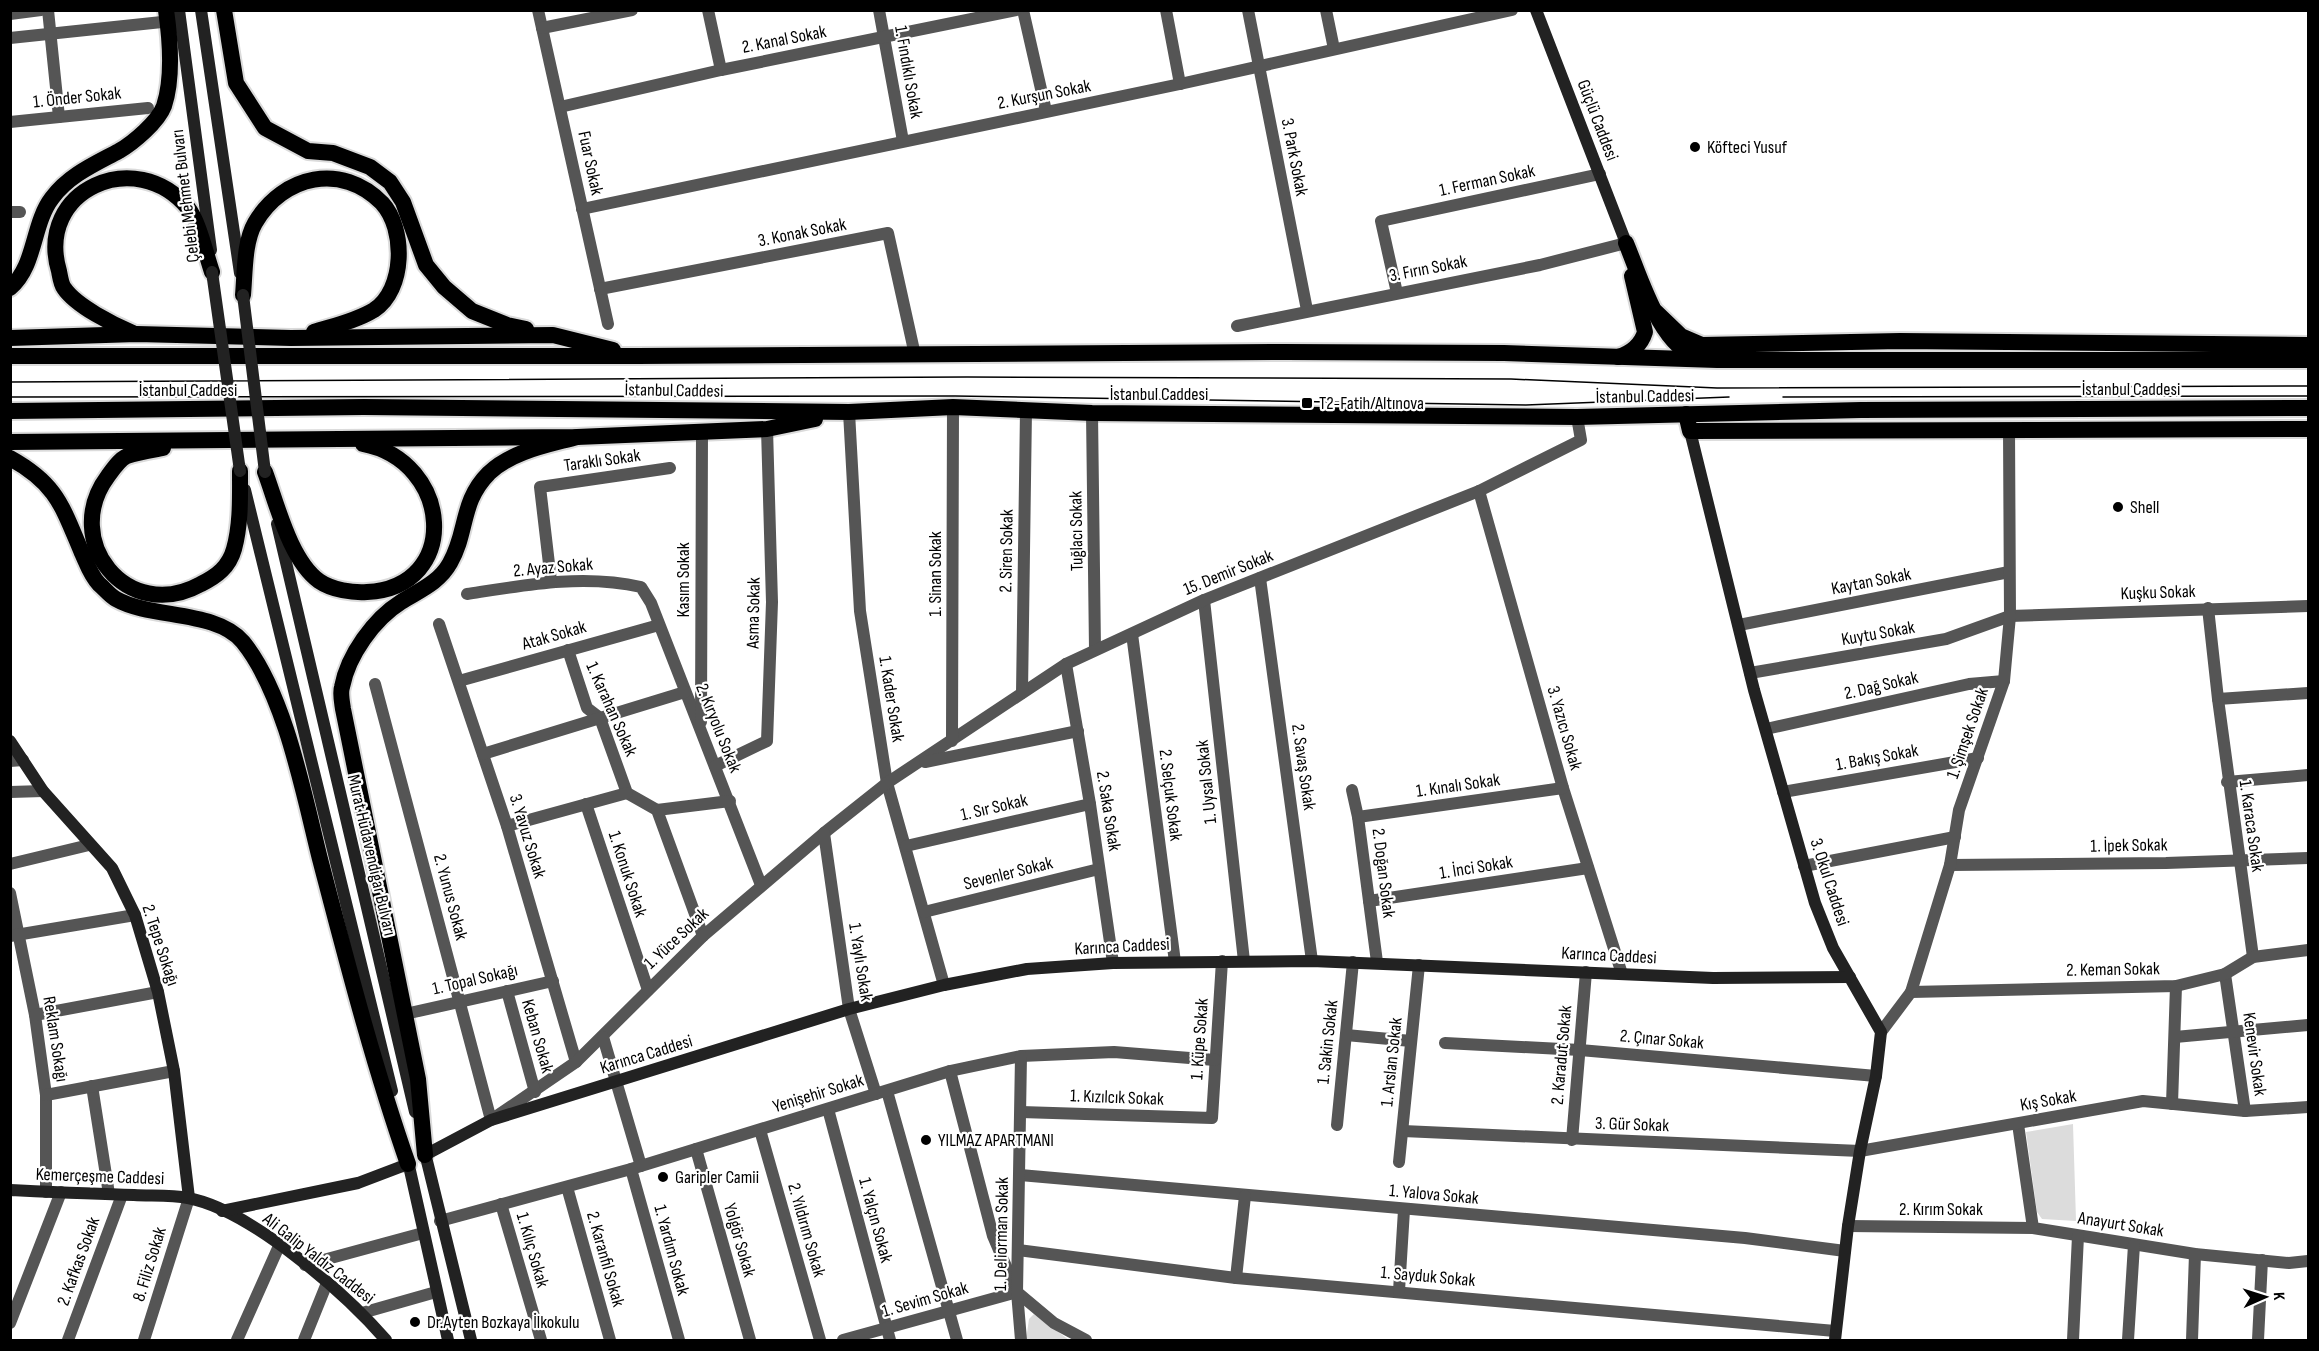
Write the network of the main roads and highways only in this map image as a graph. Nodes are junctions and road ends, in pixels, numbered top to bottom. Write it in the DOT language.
graph roads {
  1 [pos="179,10"];
  2 [pos="201,10"];
  3 [pos="224,10"];
  4 [pos="1536,10"];
  5 [pos="164,16"];
  6 [pos="1626,243"];
  7 [pos="212,272"];
  8 [pos="10,288"];
  9 [pos="243,295"];
  10 [pos="1656,312"];
  11 [pos="137,334"];
  12 [pos="553,335"];
  13 [pos="10,338"];
  14 [pos="291,338"];
  15 [pos="2308,345"];
  16 [pos="10,356"];
  17 [pos="637,356"];
  18 [pos="1618,357"];
  19 [pos="1707,359"];
  20 [pos="2308,360"];
  21 [pos="227,377"];
  22 [pos="2308,408"];
  23 [pos="10,411"];
  24 [pos="849,412"];
  25 [pos="1694,414"];
  26 [pos="2308,429"];
  27 [pos="1690,431"];
  28 [pos="577,437"];
  29 [pos="338,440"];
  30 [pos="191,441"];
  31 [pos="10,442"];
  32 [pos="10,459"];
  33 [pos="240,471"];
  34 [pos="265,472"];
  35 [pos="10,741"];
  36 [pos="17,761"];
  37 [pos="1850,977"];
  38 [pos="425,1155"];
  39 [pos="408,1164"];
  40 [pos="10,1190"];
  41 [pos="189,1198"];
  42 [pos="222,1211"];
  43 [pos="1835,1336"];
  44 [pos="386,1341"];
  45 [pos="448,1341"];
  46 [pos="471,1341"];
  1 -- 7 [label="main road, Çelebi Mehmet Bulvarı"];
  2 -- 9 [label="main road"];
  3 -- 12 [label="highway"];
  4 -- 6 [label="main road, Güçlü Caddesi"];
  5 -- 8 [label="highway"];
  6 -- 10 [label="highway"];
  6 -- 18 [label="highway"];
  7 -- 11 [label="highway"];
  7 -- 21 [label="main road, Çelebi Mehmet Bulvarı, bridge"];
  9 -- 14 [label="highway"];
  9 -- 34 [label="main road, Murat Hüdavendigar Bulvarı, bridge"];
  10 -- 15 [label="highway"];
  10 -- 19 [label="highway"];
  11 -- 13 [label="highway"];
  11 -- 14 [label="highway"];
  12 -- 14 [label="highway"];
  12 -- 17 [label="highway"];
  16 -- 17 [label="highway, İstanbul Caddesi"];
  17 -- 18 [label="highway, İstanbul Caddesi"];
  18 -- 19 [label="highway, İstanbul Caddesi"];
  19 -- 20 [label="highway, İstanbul Caddesi"];
  21 -- 33 [label="main road, Murat Hüdavendigar Bulvarı, bridge"];
  22 -- 25 [label="highway, İstanbul Caddesi"];
  23 -- 24 [label="highway, İstanbul Caddesi"];
  24 -- 25 [label="highway, İstanbul Caddesi"];
  24 -- 28 [label="highway"];
  25 -- 27 [label="highway"];
  26 -- 27 [label="highway"];
  27 -- 37 [label="main road, 3. Okul Caddesi"];
  28 -- 29 [label="highway"];
  28 -- 38 [label="highway"];
  29 -- 30 [label="highway"];
  29 -- 34 [label="highway"];
  30 -- 31 [label="highway"];
  30 -- 33 [label="highway"];
  32 -- 39 [label="highway"];
  33 -- 39 [label="main road, Murat Hüdavendigar Bulvarı"];
  34 -- 38 [label="main road, Murat Hüdavendigar Bulvarı"];
  35 -- 36 [label="main road, 2. Tepe Sokağı"];
  36 -- 41 [label="main road, 2. Tepe Sokağı"];
  37 -- 38 [label="main road, Karınca Caddesi"];
  37 -- 43 [label="main road, 3. Okul Caddesi"];
  38 -- 46 [label="main road, Murat Hüdavendigar Bulvarı"];
  39 -- 42 [label="main road"];
  39 -- 45 [label="main road, Murat Hüdavendigar Bulvarı"];
  40 -- 41 [label="main road, Kemerçeşme Caddesi"];
  41 -- 42 [label="main road, Ali Galip Yaldız Caddesi"];
  42 -- 44 [label="main road, Ali Galip Yaldız Caddesi"];
}
